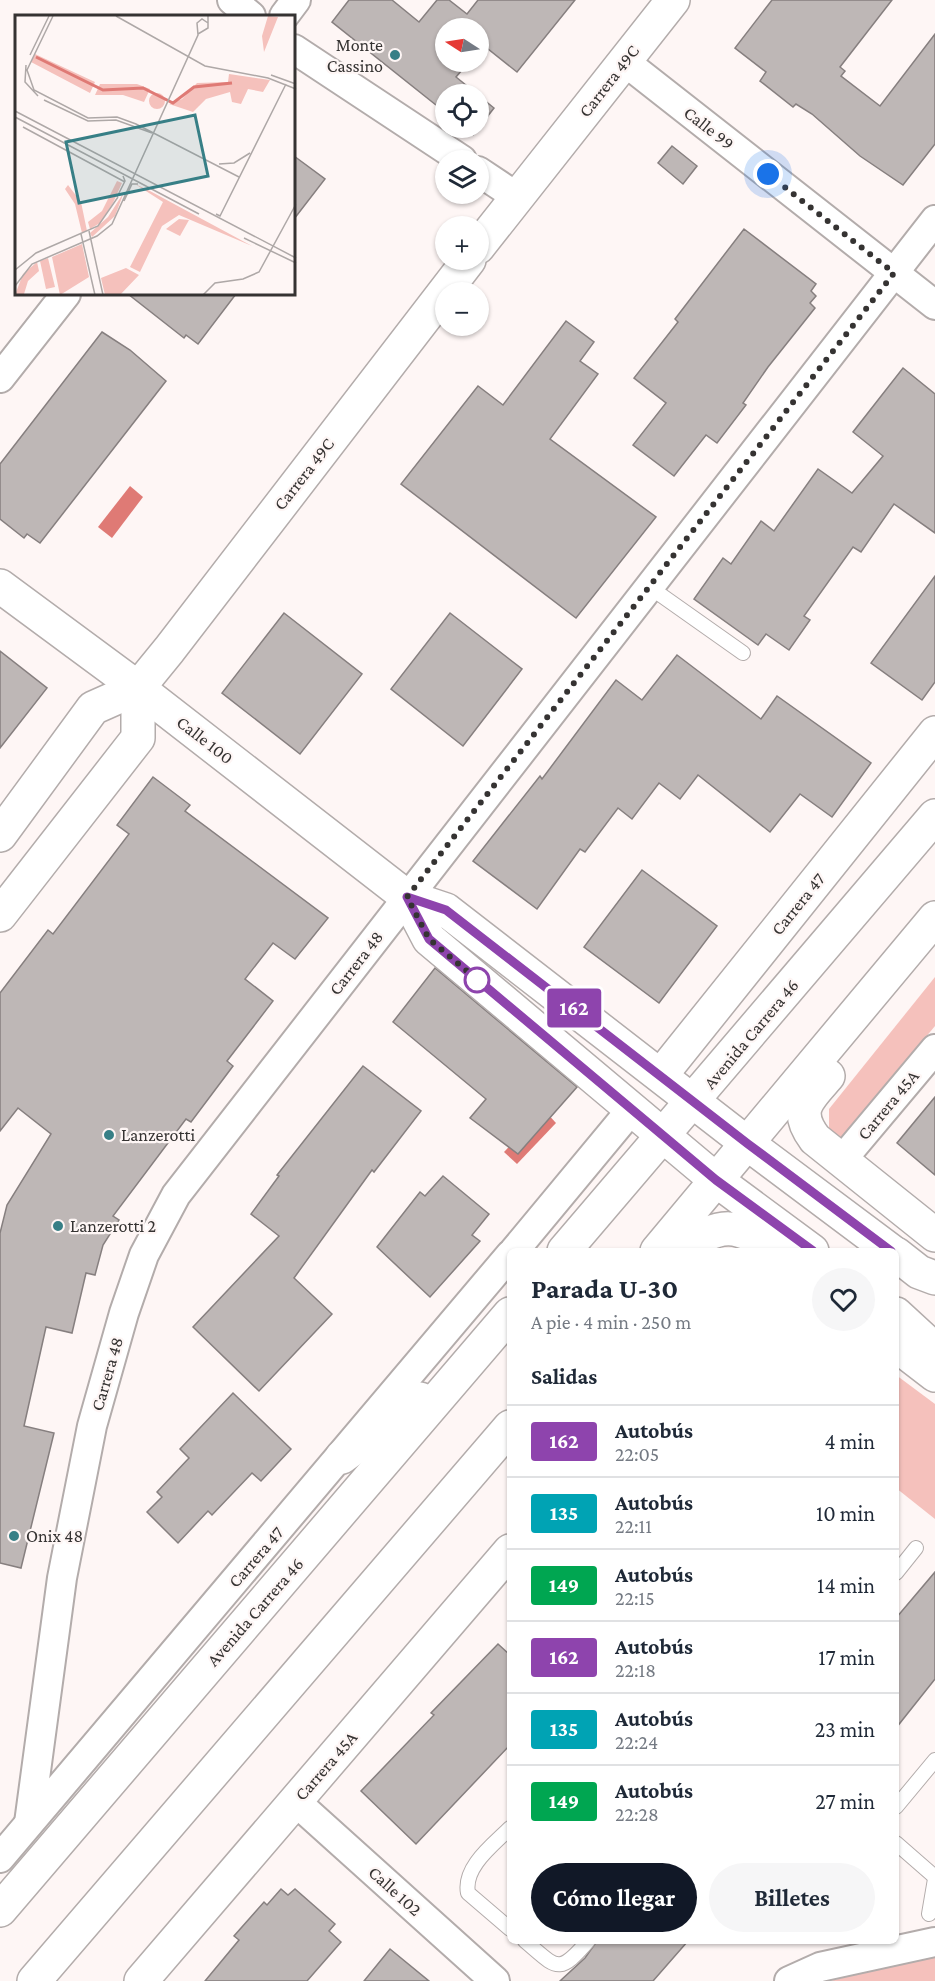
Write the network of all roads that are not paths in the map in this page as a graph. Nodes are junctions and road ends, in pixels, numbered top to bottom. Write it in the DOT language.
graph roads {
  1 [pos="232,0"];
  2 [pos="296,0"];
  3 [pos="673,0"];
  4 [pos="250,15"];
  5 [pos="285,15"];
  6 [pos="296,50"];
  7 [pos="624,61"];
  8 [pos="447,150"];
  9 [pos="489,178"];
  10 [pos="517,197"];
  11 [pos="935,220"];
  12 [pos="489,233"];
  13 [pos="461,270"];
  14 [pos="894,273"];
  15 [pos="64,296"];
  16 [pos="935,305"];
  17 [pos="0,378"];
  18 [pos="0,586"];
  19 [pos="651,588"];
  20 [pos="743,653"];
  21 [pos="138,688"];
  22 [pos="935,733"];
  23 [pos="935,816"];
  24 [pos="0,835"];
  25 [pos="407,897"];
  26 [pos="0,915"];
  27 [pos="935,918"];
  28 [pos="935,943"];
  29 [pos="935,1049"];
  30 [pos="661,1075"];
  31 [pos="695,1101"];
  32 [pos="631,1110"];
  33 [pos="662,1137"];
  34 [pos="748,1144"];
  35 [pos="841,1161"];
  36 [pos="716,1180"];
  37 [pos="935,1235"];
  38 [pos="516,1248"];
  39 [pos="567,1248"];
  40 [pos="659,1248"];
  41 [pos="686,1248"];
  42 [pos="769,1248"];
  43 [pos="809,1248"];
  44 [pos="887,1248"];
  45 [pos="899,1256"];
  46 [pos="507,1259"];
  47 [pos="935,1278"];
  48 [pos="507,1317"];
  49 [pos="899,1317"];
  50 [pos="899,1347"];
  51 [pos="935,1350"];
  52 [pos="465,1366"];
  53 [pos="935,1375"];
  54 [pos="507,1429"];
  55 [pos="342,1457"];
  56 [pos="916,1548"];
  57 [pos="507,1555"];
  58 [pos="899,1569"];
  59 [pos="935,1760"];
  60 [pos="295,1802"];
  61 [pos="899,1803"];
  62 [pos="29,1823"];
  63 [pos="507,1831"];
  64 [pos="899,1845"];
  65 [pos="0,1858"];
  66 [pos="933,1872"];
  67 [pos="0,1910"];
  68 [pos="929,1914"];
  69 [pos="507,1926"];
  70 [pos="935,1942"];
  71 [pos="529,1944"];
  72 [pos="585,1944"];
  73 [pos="34,1981"];
  74 [pos="141,1981"];
  75 [pos="495,1981"];
  76 [pos="789,1981"];
  1 -- 4 [label="street"];
  2 -- 5 [label="street"];
  3 -- 7 [label="street, Carrera 49C"];
  6 -- 8 [label="street"];
  7 -- 10 [label="street, Carrera 49C"];
  7 -- 14 [label="street, Calle 99"];
  9 -- 10 [label="street"];
  10 -- 12 [label="street, Carrera 49C"];
  11 -- 14 [label="street, Carrera 48"];
  13 -- 21 [label="street, Carrera 49C"];
  14 -- 16 [label="street, Calle 99"];
  14 -- 19 [label="street, Carrera 48"];
  15 -- 17 [label="street"];
  18 -- 21 [label="street, Calle 100"];
  19 -- 20 [label="lane"];
  19 -- 25 [label="street, Carrera 48"];
  21 -- 24 [label="street, Carrera 49C"];
  21 -- 25 [label="street, Calle 100"];
  21 -- 26 [label="street"];
  22 -- 30 [label="street, Carrera 47"];
  23 -- 31 [label="street, Avenida Carrera 46"];
  25 -- 30 [label="street, Calle 100"];
  25 -- 32 [label="street, Calle 100"];
  25 -- 62 [label="street, Carrera 48"];
  27 -- 34 [label="street"];
  28 -- 35 [label="street"];
  29 -- 35 [label="street, Carrera 45A"];
  30 -- 31 [label="street, Calle 100"];
  31 -- 33 [label="street, Avenida Carrera 46"];
  31 -- 34 [label="street, Calle 100"];
  32 -- 33 [label="street, Calle 100"];
  32 -- 38 [label="street"];
  33 -- 36 [label="street, Calle 100"];
  33 -- 39 [label="street, Avenida Carrera 46"];
  34 -- 36 [label="street"];
  34 -- 44 [label="street, Calle 100"];
  35 -- 37 [label="street"];
  36 -- 40 [label="street"];
  36 -- 43 [label="street, Calle 100"];
  41 -- 42 [label="street"];
  45 -- 47 [label="street"];
  46 -- 55 [label="street, Carrera 47"];
  48 -- 52 [label="street, Avenida Carrera 46"];
  49 -- 51 [label="street"];
  50 -- 53 [label="street"];
  52 -- 55 [label="street"];
  52 -- 67 [label="street, Avenida Carrera 46"];
  54 -- 73 [label="street"];
  55 -- 62 [label="street, Carrera 47"];
  56 -- 58 [label="lane"];
  57 -- 60 [label="street, Carrera 45A"];
  59 -- 61 [label="lane"];
  60 -- 74 [label="street, Carrera 45A"];
  60 -- 75 [label="street, Calle 102"];
  62 -- 65 [label="street, Carrera 47"];
  63 -- 69 [label="lane"];
  64 -- 66 [label="lane"];
  66 -- 68 [label="lane"];
  70 -- 76 [label="street"];
  71 -- 72 [label="lane"];
}
